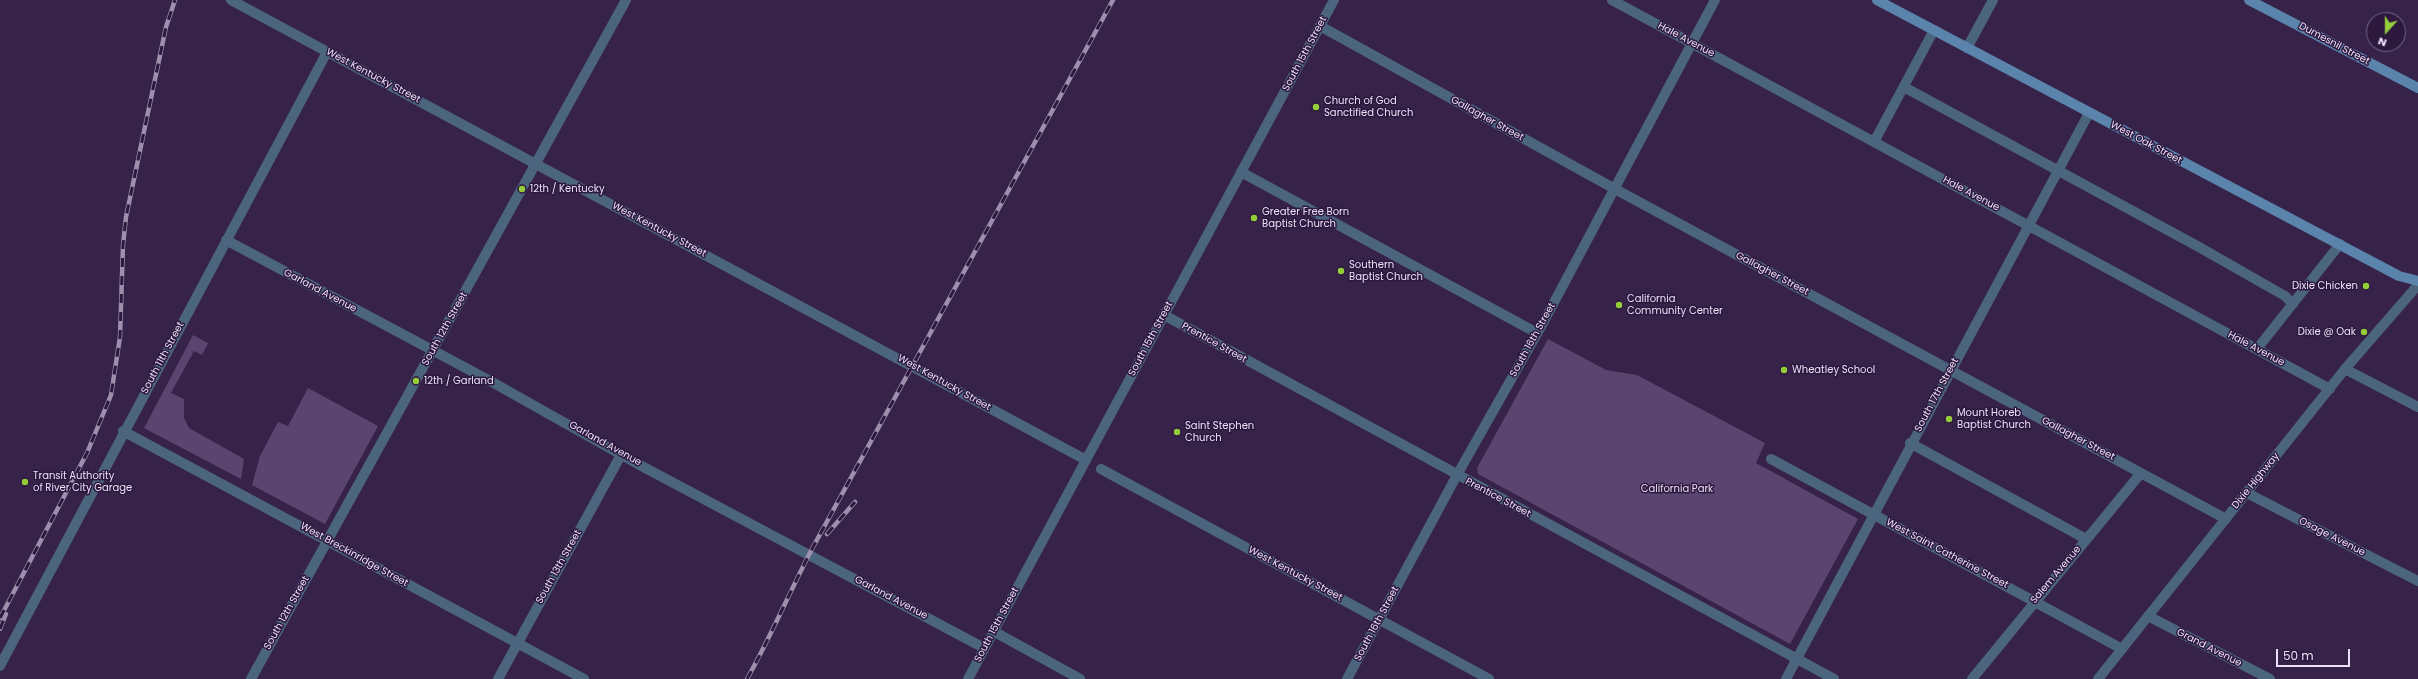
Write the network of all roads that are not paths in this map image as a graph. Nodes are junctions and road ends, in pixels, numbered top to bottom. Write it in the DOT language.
graph roads {
  1 [pos="231,0"];
  2 [pos="626,0"];
  3 [pos="1334,0"];
  4 [pos="1612,0"];
  5 [pos="1715,0"];
  6 [pos="1877,0"];
  7 [pos="1993,0"];
  8 [pos="2249,0"];
  9 [pos="1320,26"];
  10 [pos="1934,30"];
  11 [pos="1690,42"];
  12 [pos="1967,48"];
  13 [pos="327,52"];
  14 [pos="1904,87"];
  15 [pos="2418,88"];
  16 [pos="2089,113"];
  17 [pos="1874,142"];
  18 [pos="536,164"];
  19 [pos="2058,170"];
  20 [pos="1241,172"];
  21 [pos="1615,189"];
  22 [pos="2028,225"];
  23 [pos="226,240"];
  24 [pos="2340,244"];
  25 [pos="2418,281"];
  26 [pos="2418,285"];
  27 [pos="2293,304"];
  28 [pos="1164,315"];
  29 [pos="1537,333"];
  30 [pos="2257,349"];
  31 [pos="433,351"];
  32 [pos="2345,369"];
  33 [pos="1950,370"];
  34 [pos="2330,389"];
  35 [pos="2418,407"];
  36 [pos="123,431"];
  37 [pos="1910,443"];
  38 [pos="621,455"];
  39 [pos="1771,459"];
  40 [pos="1086,460"];
  41 [pos="1101,469"];
  42 [pos="2141,473"];
  43 [pos="1457,475"];
  44 [pos="2247,493"];
  45 [pos="1874,515"];
  46 [pos="2226,519"];
  47 [pos="2086,538"];
  48 [pos="327,540"];
  49 [pos="2418,581"];
  50 [pos="2034,601"];
  51 [pos="2148,616"];
  52 [pos="1380,619"];
  53 [pos="993,631"];
  54 [pos="517,643"];
  55 [pos="984,648"];
  56 [pos="2122,649"];
  57 [pos="1797,659"];
  58 [pos="0,666"];
  59 [pos="251,679"];
  60 [pos="498,679"];
  61 [pos="584,679"];
  62 [pos="968,679"];
  63 [pos="1080,679"];
  64 [pos="1348,679"];
  65 [pos="1489,679"];
  66 [pos="1786,679"];
  67 [pos="1834,679"];
  68 [pos="1972,679"];
  69 [pos="2098,679"];
  70 [pos="2270,679"];
  1 -- 13 [label="street, West Kentucky Street"];
  2 -- 18 [label="street, South 12th Street"];
  3 -- 9 [label="street, South 15th Street"];
  4 -- 11 [label="street, Hale Avenue"];
  5 -- 11 [label="street, South 16th Street"];
  6 -- 10 [label="main road, West Oak Street"];
  7 -- 12 [label="street"];
  8 -- 15 [label="main road, Dumesnil Street"];
  9 -- 20 [label="street, South 15th Street"];
  9 -- 21 [label="street, Gallagher Street"];
  10 -- 12 [label="main road, West Oak Street"];
  10 -- 14 [label="street"];
  11 -- 17 [label="street, Hale Avenue"];
  11 -- 21 [label="street, South 16th Street"];
  12 -- 16 [label="main road, West Oak Street"];
  13 -- 18 [label="street, West Kentucky Street"];
  13 -- 23 [label="street, South 11th Street"];
  14 -- 17 [label="street"];
  14 -- 19 [label="street"];
  16 -- 19 [label="street, South 17th Street"];
  16 -- 24 [label="main road, West Oak Street"];
  17 -- 22 [label="street, Hale Avenue"];
  18 -- 31 [label="street, South 12th Street"];
  18 -- 40 [label="street, West Kentucky Street"];
  19 -- 22 [label="street, South 17th Street"];
  19 -- 27 [label="street"];
  20 -- 28 [label="street, South 15th Street"];
  20 -- 29 [label="street"];
  21 -- 29 [label="street, South 16th Street"];
  21 -- 33 [label="street, Gallagher Street"];
  22 -- 30 [label="street, Hale Avenue"];
  22 -- 33 [label="street, South 17th Street"];
  23 -- 31 [label="street, Garland Avenue"];
  23 -- 36 [label="street, South 11th Street"];
  24 -- 25 [label="main road, West Oak Street"];
  24 -- 27 [label="street"];
  26 -- 32 [label="street, Dixie Highway"];
  27 -- 30 [label="street"];
  28 -- 40 [label="street, South 15th Street"];
  28 -- 43 [label="street, Prentice Street"];
  29 -- 43 [label="street, South 16th Street"];
  30 -- 34 [label="street, Hale Avenue"];
  31 -- 38 [label="street, Garland Avenue"];
  31 -- 48 [label="street, South 12th Street"];
  32 -- 34 [label="street, Dixie Highway"];
  32 -- 35 [label="street"];
  33 -- 37 [label="street, South 17th Street"];
  33 -- 42 [label="street, Gallagher Street"];
  34 -- 44 [label="street, Dixie Highway"];
  36 -- 48 [label="street, West Breckinridge Street"];
  36 -- 58 [label="street, South 11th Street"];
  37 -- 45 [label="street, South 17th Street"];
  37 -- 47 [label="street"];
  38 -- 54 [label="street, South 13th Street"];
  38 -- 55 [label="street, Garland Avenue"];
  39 -- 45 [label="street, West Saint Catherine Street"];
  40 -- 53 [label="street, South 15th Street"];
  41 -- 52 [label="street, West Kentucky Street"];
  42 -- 46 [label="street, Gallagher Street"];
  42 -- 47 [label="street, Salem Avenue"];
  43 -- 52 [label="street, South 16th Street"];
  43 -- 57 [label="street, Prentice Street"];
  44 -- 46 [label="street, Dixie Highway"];
  44 -- 49 [label="street, Osage Avenue"];
  45 -- 50 [label="street, West Saint Catherine Street"];
  45 -- 57 [label="street, South 17th Street"];
  46 -- 51 [label="street, Dixie Highway"];
  47 -- 50 [label="street, Salem Avenue"];
  48 -- 54 [label="street, West Breckinridge Street"];
  48 -- 59 [label="street, South 12th Street"];
  50 -- 56 [label="street, West Saint Catherine Street"];
  50 -- 68 [label="street, Salem Avenue"];
  51 -- 56 [label="street, Dixie Highway"];
  51 -- 70 [label="street, Grand Avenue"];
  52 -- 64 [label="street, South 16th Street"];
  52 -- 65 [label="street, West Kentucky Street"];
  53 -- 55 [label="street, South 15th Street"];
  53 -- 63 [label="street"];
  54 -- 60 [label="street, South 13th Street"];
  54 -- 61 [label="street, West Breckinridge Street"];
  55 -- 62 [label="street, South 15th Street"];
  56 -- 69 [label="street, Dixie Highway"];
  57 -- 66 [label="street, South 17th Street"];
  57 -- 67 [label="street, Prentice Street"];
}
